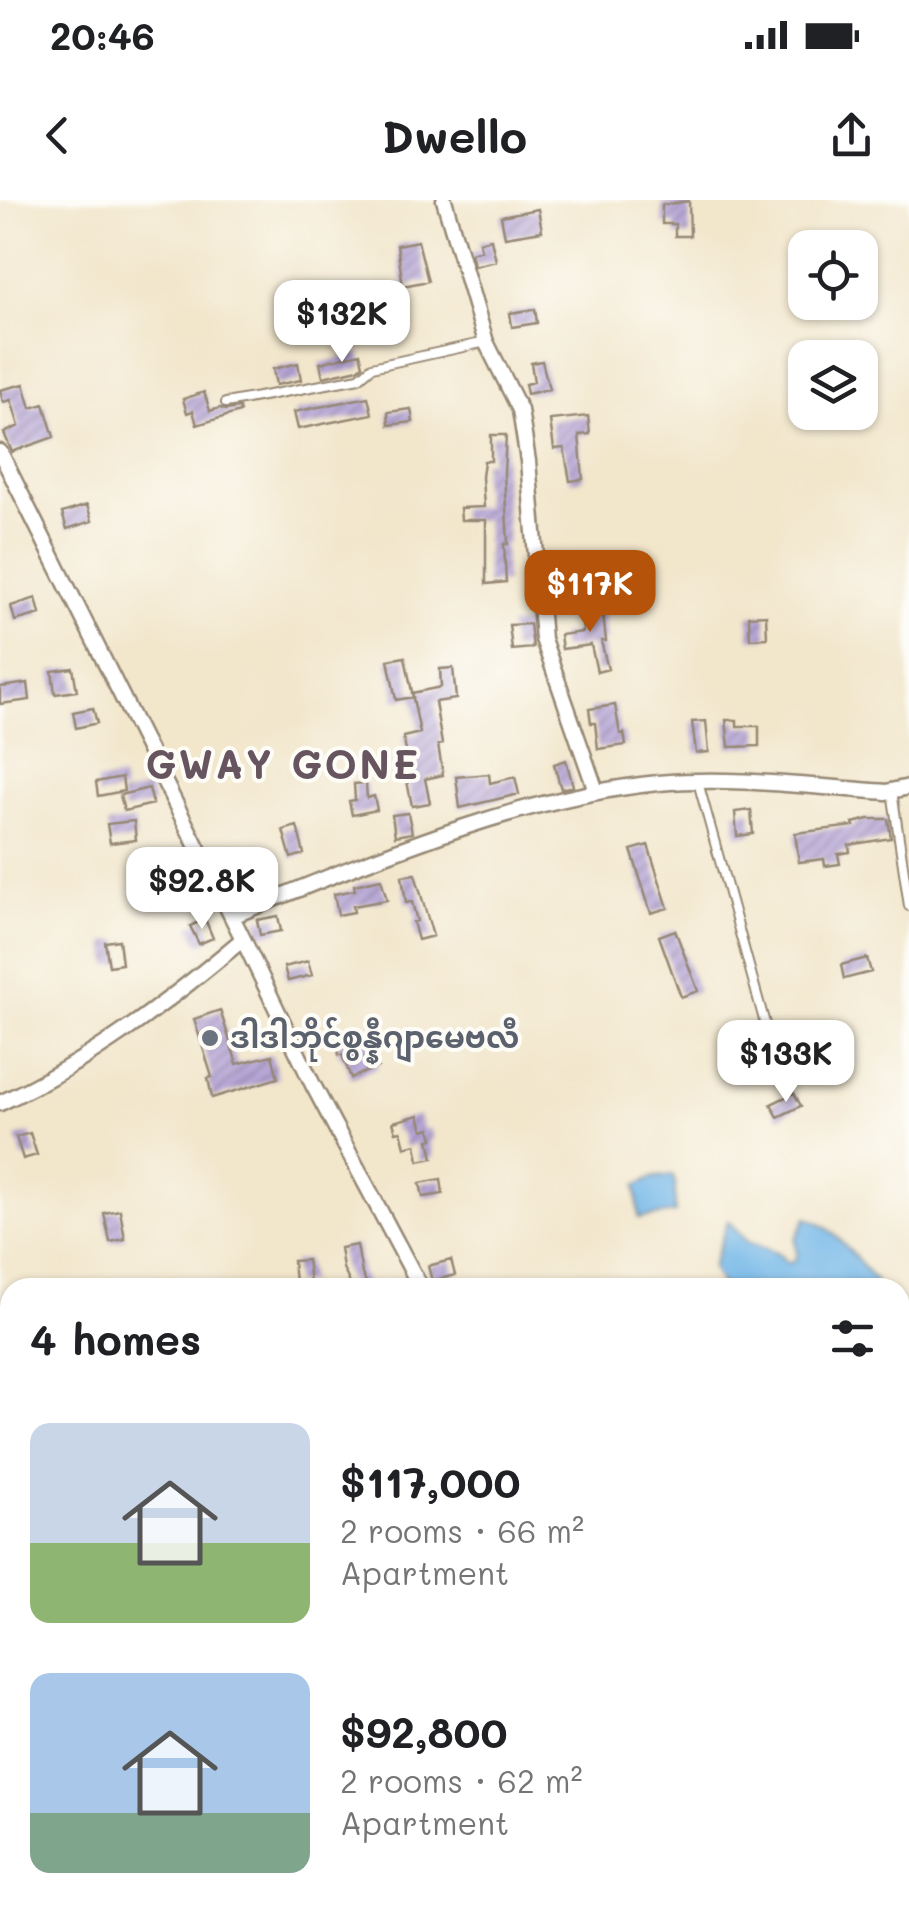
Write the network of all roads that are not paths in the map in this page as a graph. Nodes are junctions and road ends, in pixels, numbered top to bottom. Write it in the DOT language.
graph roads {
  1 [pos="444,200"];
  2 [pos="486,342"];
  3 [pos="226,403"];
  4 [pos="0,452"];
  5 [pos="698,782"];
  6 [pos="909,787"];
  7 [pos="892,791"];
  8 [pos="596,792"];
  9 [pos="909,906"];
  10 [pos="232,916"];
  11 [pos="243,939"];
  12 [pos="777,1067"];
  13 [pos="0,1103"];
  14 [pos="416,1278"];
  1 -- 2 [label="street"];
  2 -- 3 [label="lane"];
  2 -- 8 [label="street"];
  4 -- 10 [label="street"];
  5 -- 7 [label="street"];
  5 -- 8 [label="street"];
  5 -- 12 [label="lane"];
  6 -- 7 [label="street"];
  7 -- 9 [label="lane"];
  8 -- 10 [label="street"];
  10 -- 11 [label="street"];
  11 -- 13 [label="street"];
  11 -- 14 [label="street"];
}
